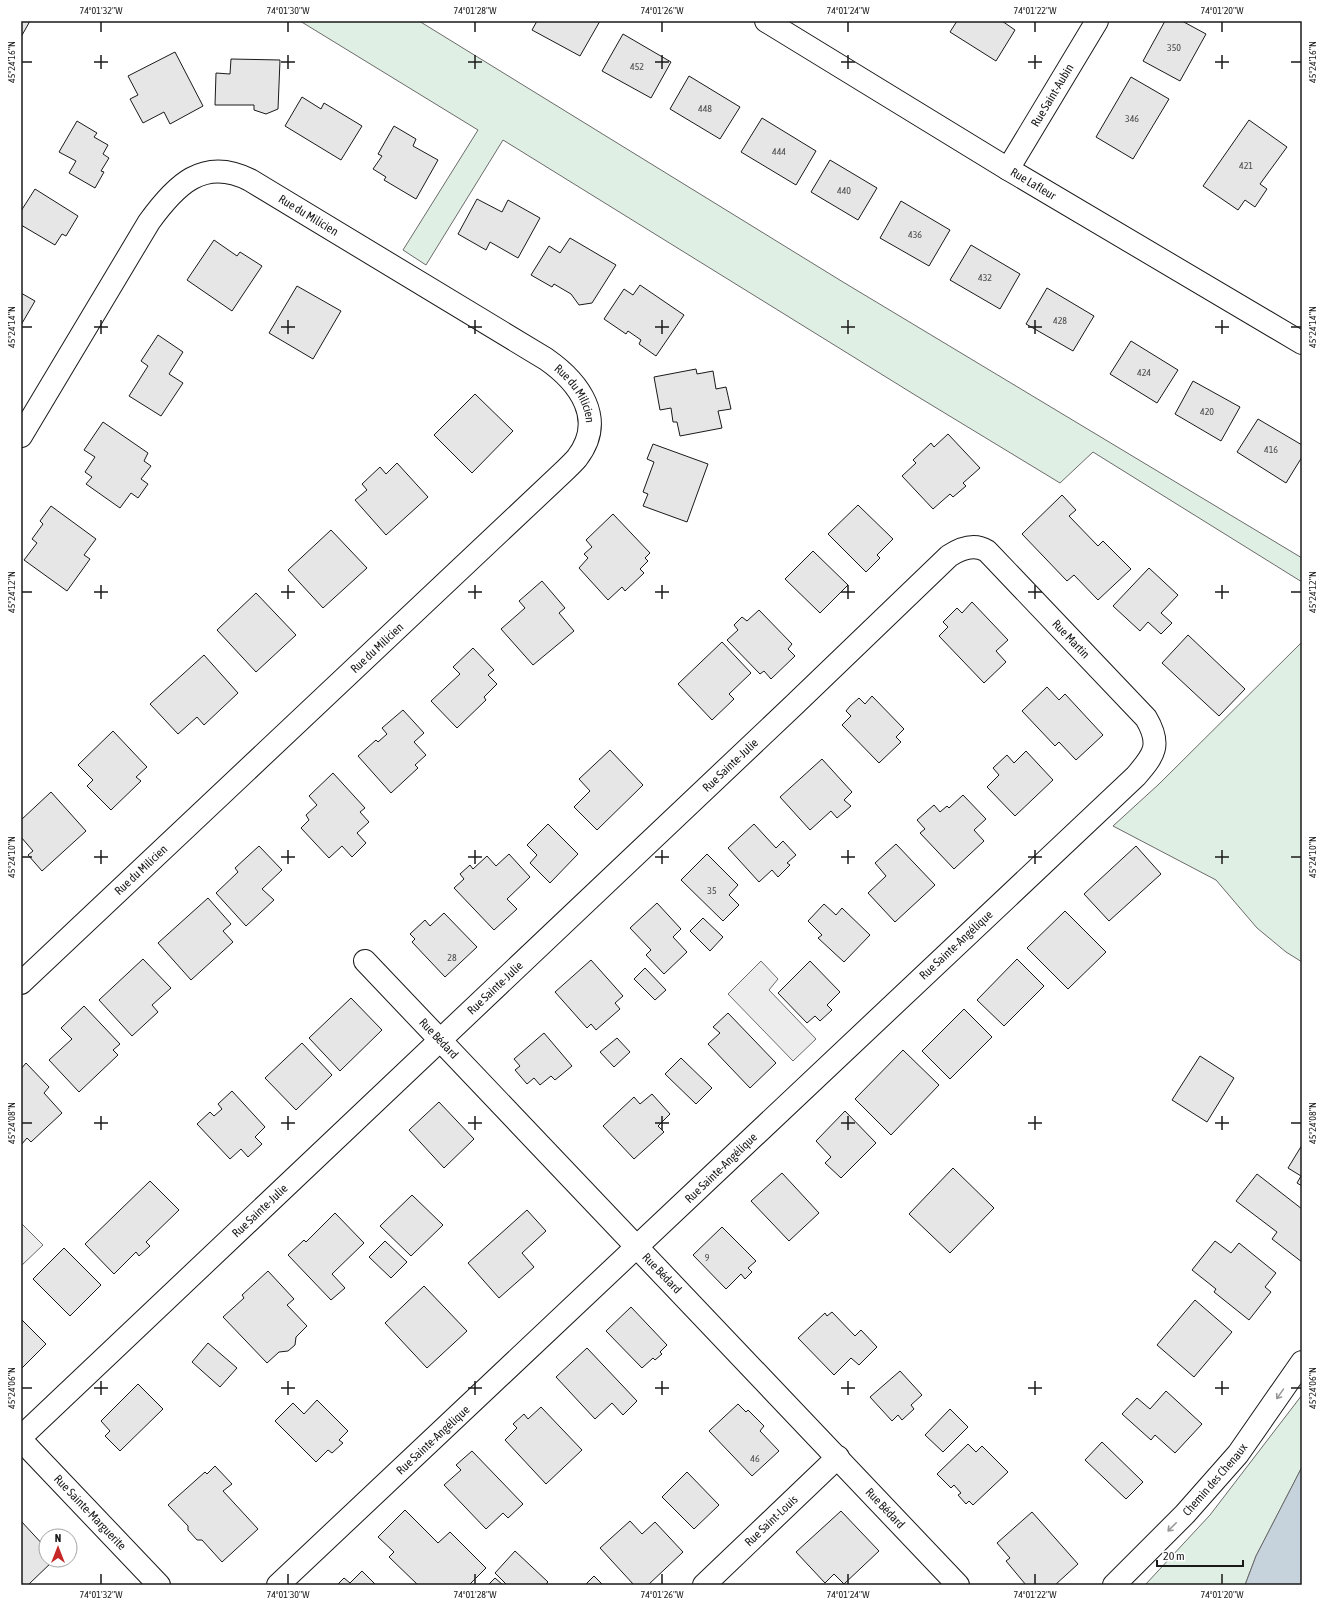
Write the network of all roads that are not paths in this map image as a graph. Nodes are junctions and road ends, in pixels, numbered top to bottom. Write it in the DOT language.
graph roads {
  1 [pos="766,21"];
  2 [pos="1097,21"];
  3 [pos="1008,169"];
  4 [pos="1302,342"];
  5 [pos="21,436"];
  6 [pos="972,546"];
  7 [pos="1156,746"];
  8 [pos="365,961"];
  9 [pos="21,983"];
  10 [pos="441,1039"];
  11 [pos="637,1248"];
  12 [pos="1302,1362"];
  13 [pos="21,1437"];
  14 [pos="21,1440"];
  15 [pos="838,1457"];
  16 [pos="160,1585"];
  17 [pos="278,1585"];
  18 [pos="704,1585"];
  19 [pos="958,1585"];
  20 [pos="1114,1585"];
  1 -- 3 [label="street, Rue Lafleur"];
  2 -- 3 [label="street, Rue Saint-Aubin"];
  3 -- 4 [label="street, Rue Lafleur"];
  5 -- 9 [label="street, Rue du Milicien"];
  6 -- 7 [label="street, Rue Martin"];
  6 -- 10 [label="street, Rue Sainte-Julie"];
  7 -- 11 [label="street, Rue Sainte-Angélique"];
  8 -- 10 [label="street, Rue Bédard"];
  10 -- 11 [label="street, Rue Bédard"];
  10 -- 13 [label="street, Rue Sainte-Julie"];
  11 -- 15 [label="street, Rue Bédard"];
  11 -- 17 [label="street, Rue Sainte-Angélique"];
  12 -- 20 [label="street, Chemin des Chenaux, one-way"];
  14 -- 16 [label="street, Rue Sainte-Marguerite"];
  15 -- 18 [label="street, Rue Saint-Louis"];
  15 -- 19 [label="street, Rue Bédard"];
}
